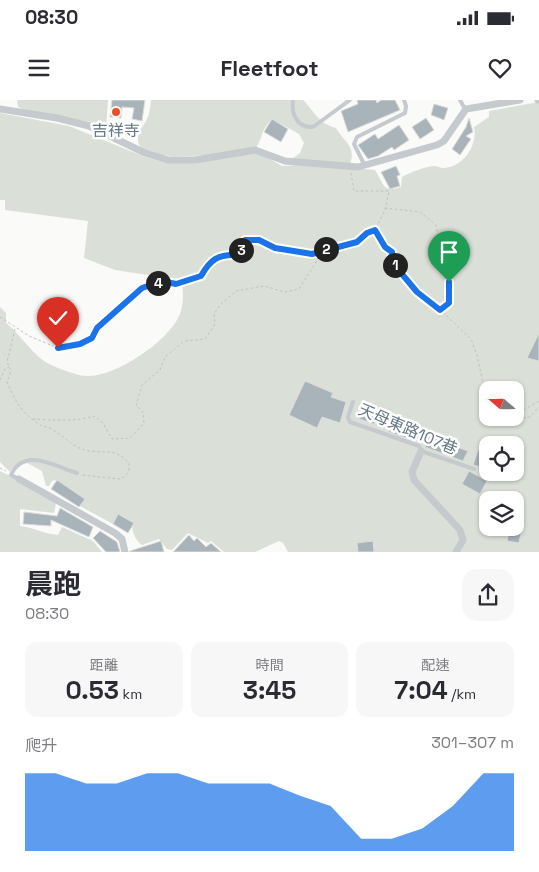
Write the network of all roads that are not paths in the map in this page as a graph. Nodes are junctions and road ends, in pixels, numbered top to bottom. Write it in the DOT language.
graph roads {
  1 [pos="293,100"];
  2 [pos="350,100"];
  3 [pos="404,100"];
  4 [pos="460,100"];
  5 [pos="520,100"];
  6 [pos="0,109"];
  7 [pos="466,109"];
  8 [pos="365,166"];
  9 [pos="353,402"];
  10 [pos="420,451"];
  11 [pos="474,469"];
  12 [pos="77,473"];
  13 [pos="18,479"];
  14 [pos="125,552"];
  15 [pos="456,552"];
  1 -- 2 [label="lane"];
  3 -- 8 [label="lane"];
  4 -- 7 [label="lane"];
  5 -- 7 [label="street"];
  6 -- 8 [label="street"];
  7 -- 8 [label="street"];
  9 -- 10 [label="lane, 天母東路107巷"];
  10 -- 11 [label="lane, 天母東路107巷"];
  10 -- 15 [label="street"];
  12 -- 13 [label="lane"];
  13 -- 14 [label="street"];
}
